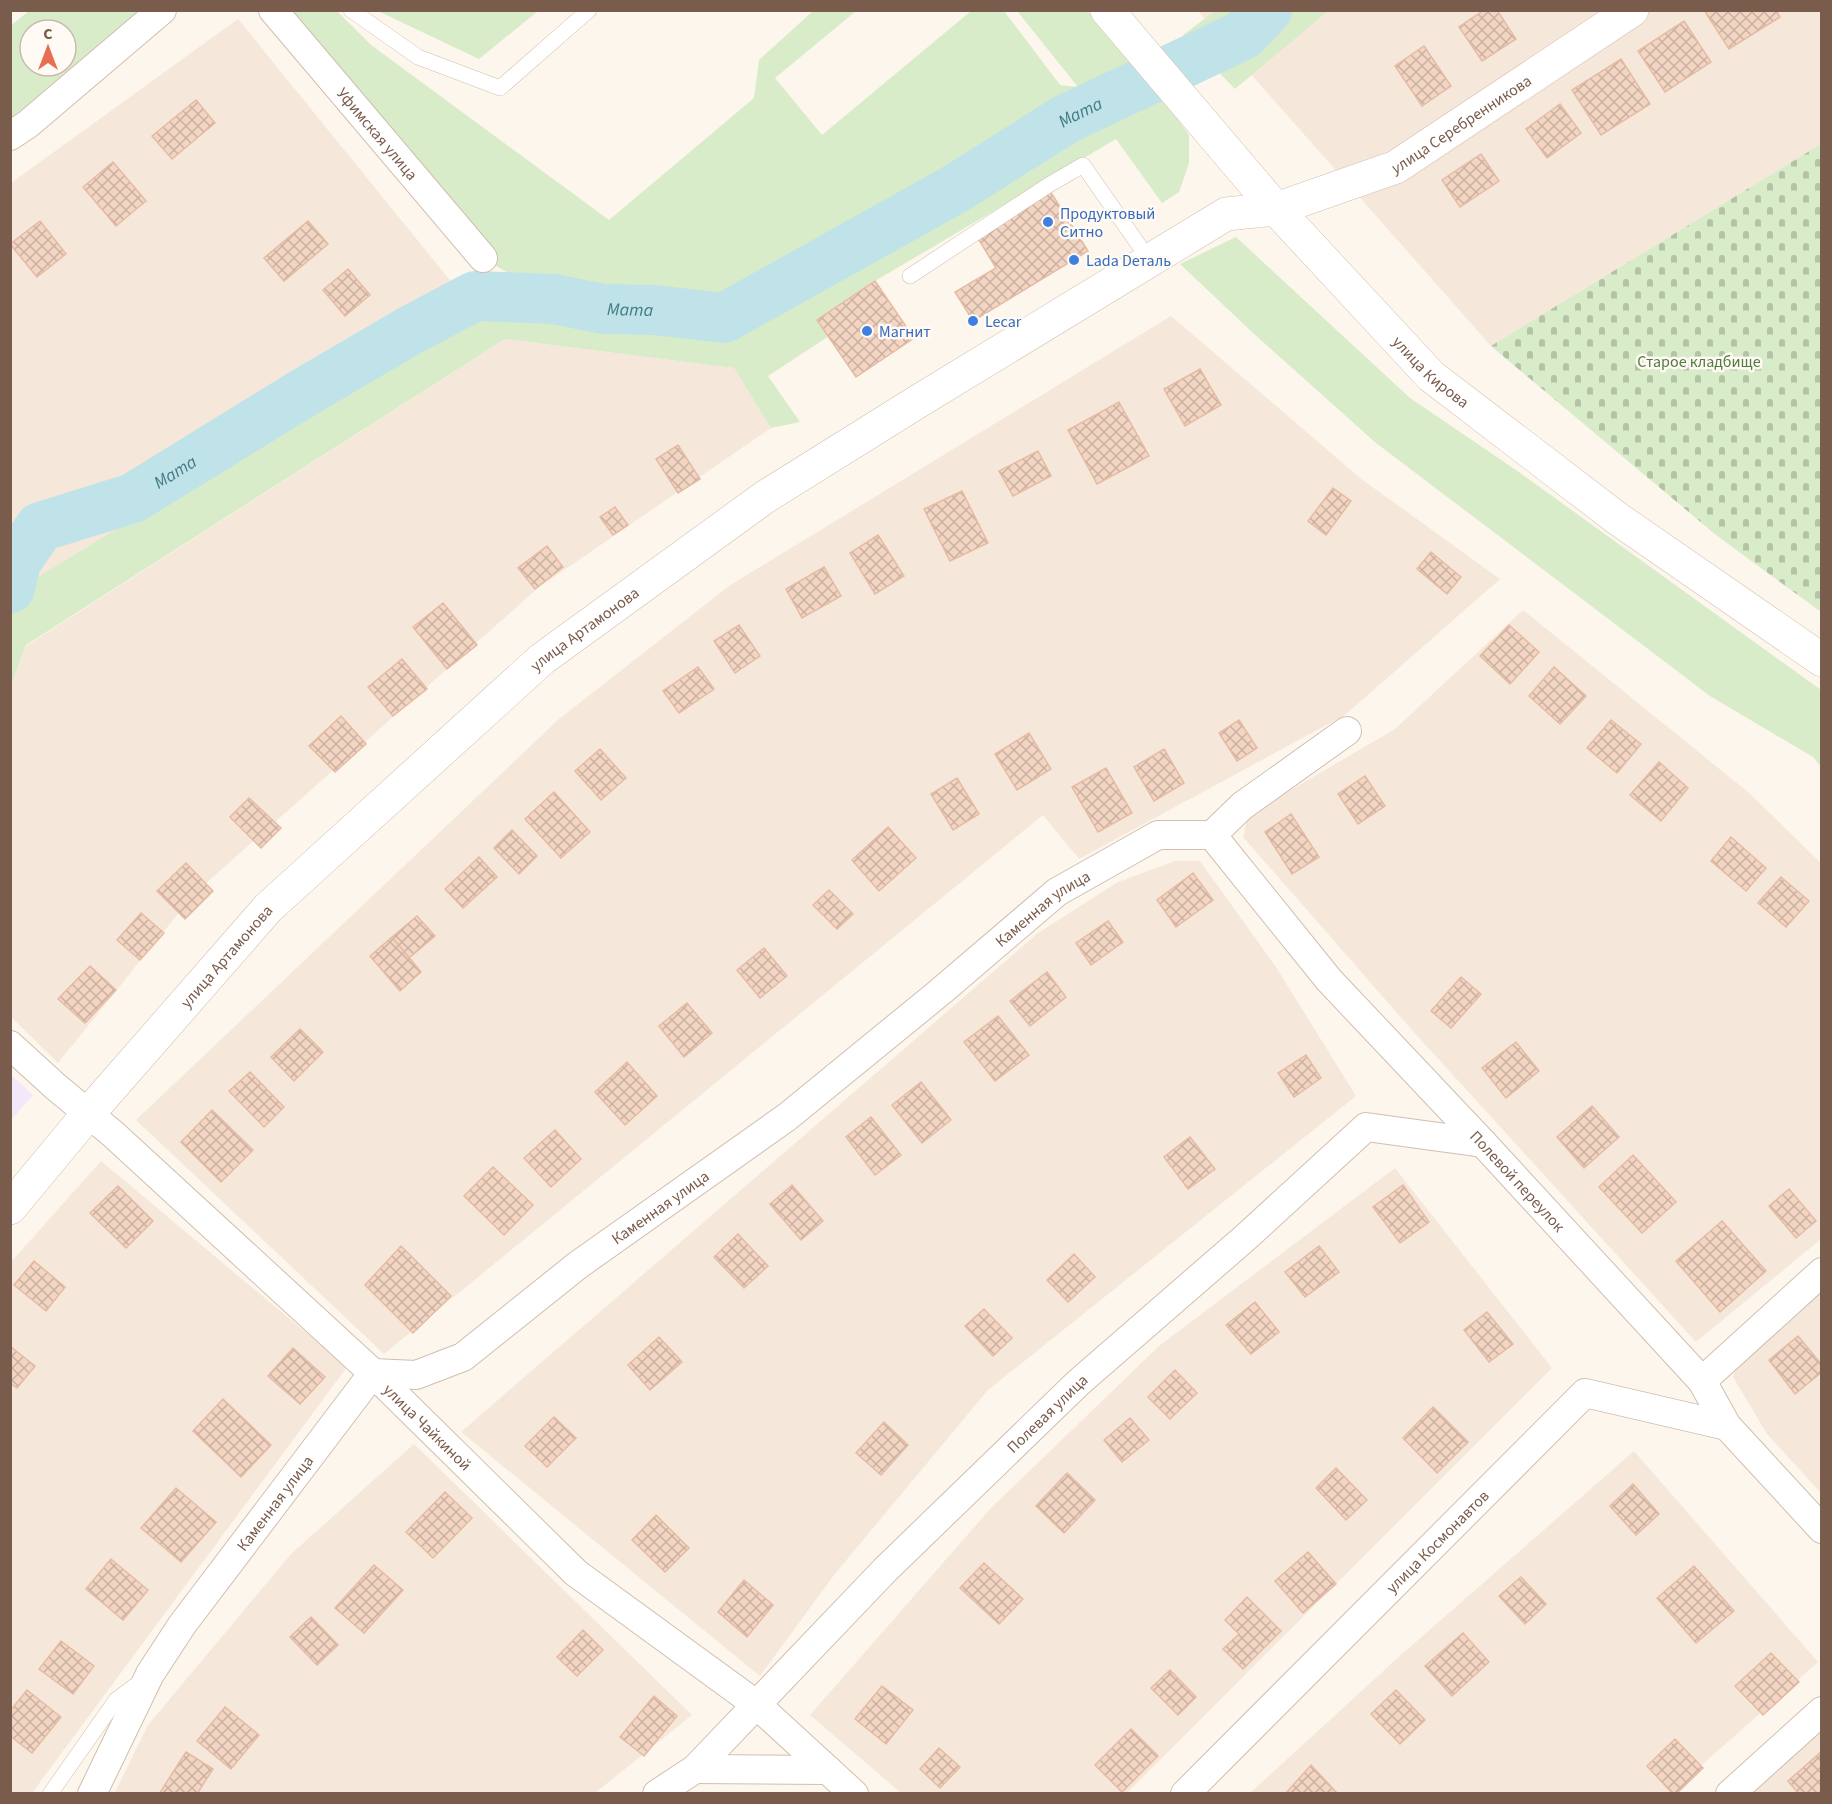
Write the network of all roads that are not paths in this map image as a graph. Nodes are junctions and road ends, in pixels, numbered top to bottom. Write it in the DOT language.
graph roads {
  1 [pos="273,10"];
  2 [pos="351,10"];
  3 [pos="589,10"];
  4 [pos="1632,10"];
  5 [pos="162,11"];
  6 [pos="1117,22"];
  7 [pos="10,136"];
  8 [pos="1276,209"];
  9 [pos="483,258"];
  10 [pos="1150,261"];
  11 [pos="910,276"];
  12 [pos="1821,660"];
  13 [pos="1347,731"];
  14 [pos="1212,835"];
  15 [pos="10,1045"];
  16 [pos="88,1114"];
  17 [pos="1483,1143"];
  18 [pos="10,1208"];
  19 [pos="1821,1272"];
  20 [pos="373,1373"];
  21 [pos="1702,1381"];
  22 [pos="1727,1426"];
  23 [pos="1821,1529"];
  24 [pos="150,1674"];
  25 [pos="758,1705"];
  26 [pos="1821,1711"];
  27 [pos="695,1769"];
  28 [pos="828,1770"];
  29 [pos="51,1794"];
  30 [pos="92,1794"];
  31 [pos="657,1794"];
  32 [pos="854,1794"];
  33 [pos="1185,1794"];
  34 [pos="1730,1794"];
  1 -- 9 [label="street, Уфимская улица"];
  2 -- 3 [label="lane"];
  4 -- 8 [label="street, улица Серебренникова"];
  5 -- 7 [label="street"];
  6 -- 8 [label="street, улица Кирова"];
  8 -- 10 [label="street, улица Артамонова"];
  8 -- 12 [label="street, улица Кирова"];
  10 -- 11 [label="lane"];
  10 -- 16 [label="street, улица Артамонова"];
  13 -- 14 [label="street"];
  14 -- 17 [label="street, Полевой переулок"];
  14 -- 20 [label="street, Каменная улица"];
  15 -- 16 [label="street, улица Чайкиной"];
  16 -- 18 [label="street, улица Артамонова"];
  16 -- 20 [label="street, улица Чайкиной"];
  17 -- 21 [label="street, Полевой переулок"];
  17 -- 25 [label="street, Полевая улица"];
  19 -- 21 [label="street"];
  20 -- 24 [label="street, Каменная улица"];
  20 -- 25 [label="street, улица Чайкиной"];
  21 -- 22 [label="street, Полевой переулок"];
  22 -- 23 [label="street, Полевой переулок"];
  22 -- 33 [label="street, улица Космонавтов"];
  24 -- 29 [label="lane"];
  24 -- 30 [label="street, Каменная улица"];
  25 -- 27 [label="street, Полевая улица"];
  25 -- 28 [label="street, улица Чайкиной"];
  26 -- 34 [label="street"];
  27 -- 28 [label="street"];
  27 -- 31 [label="street, Полевая улица"];
  28 -- 32 [label="street, улица Чайкиной"];
}
